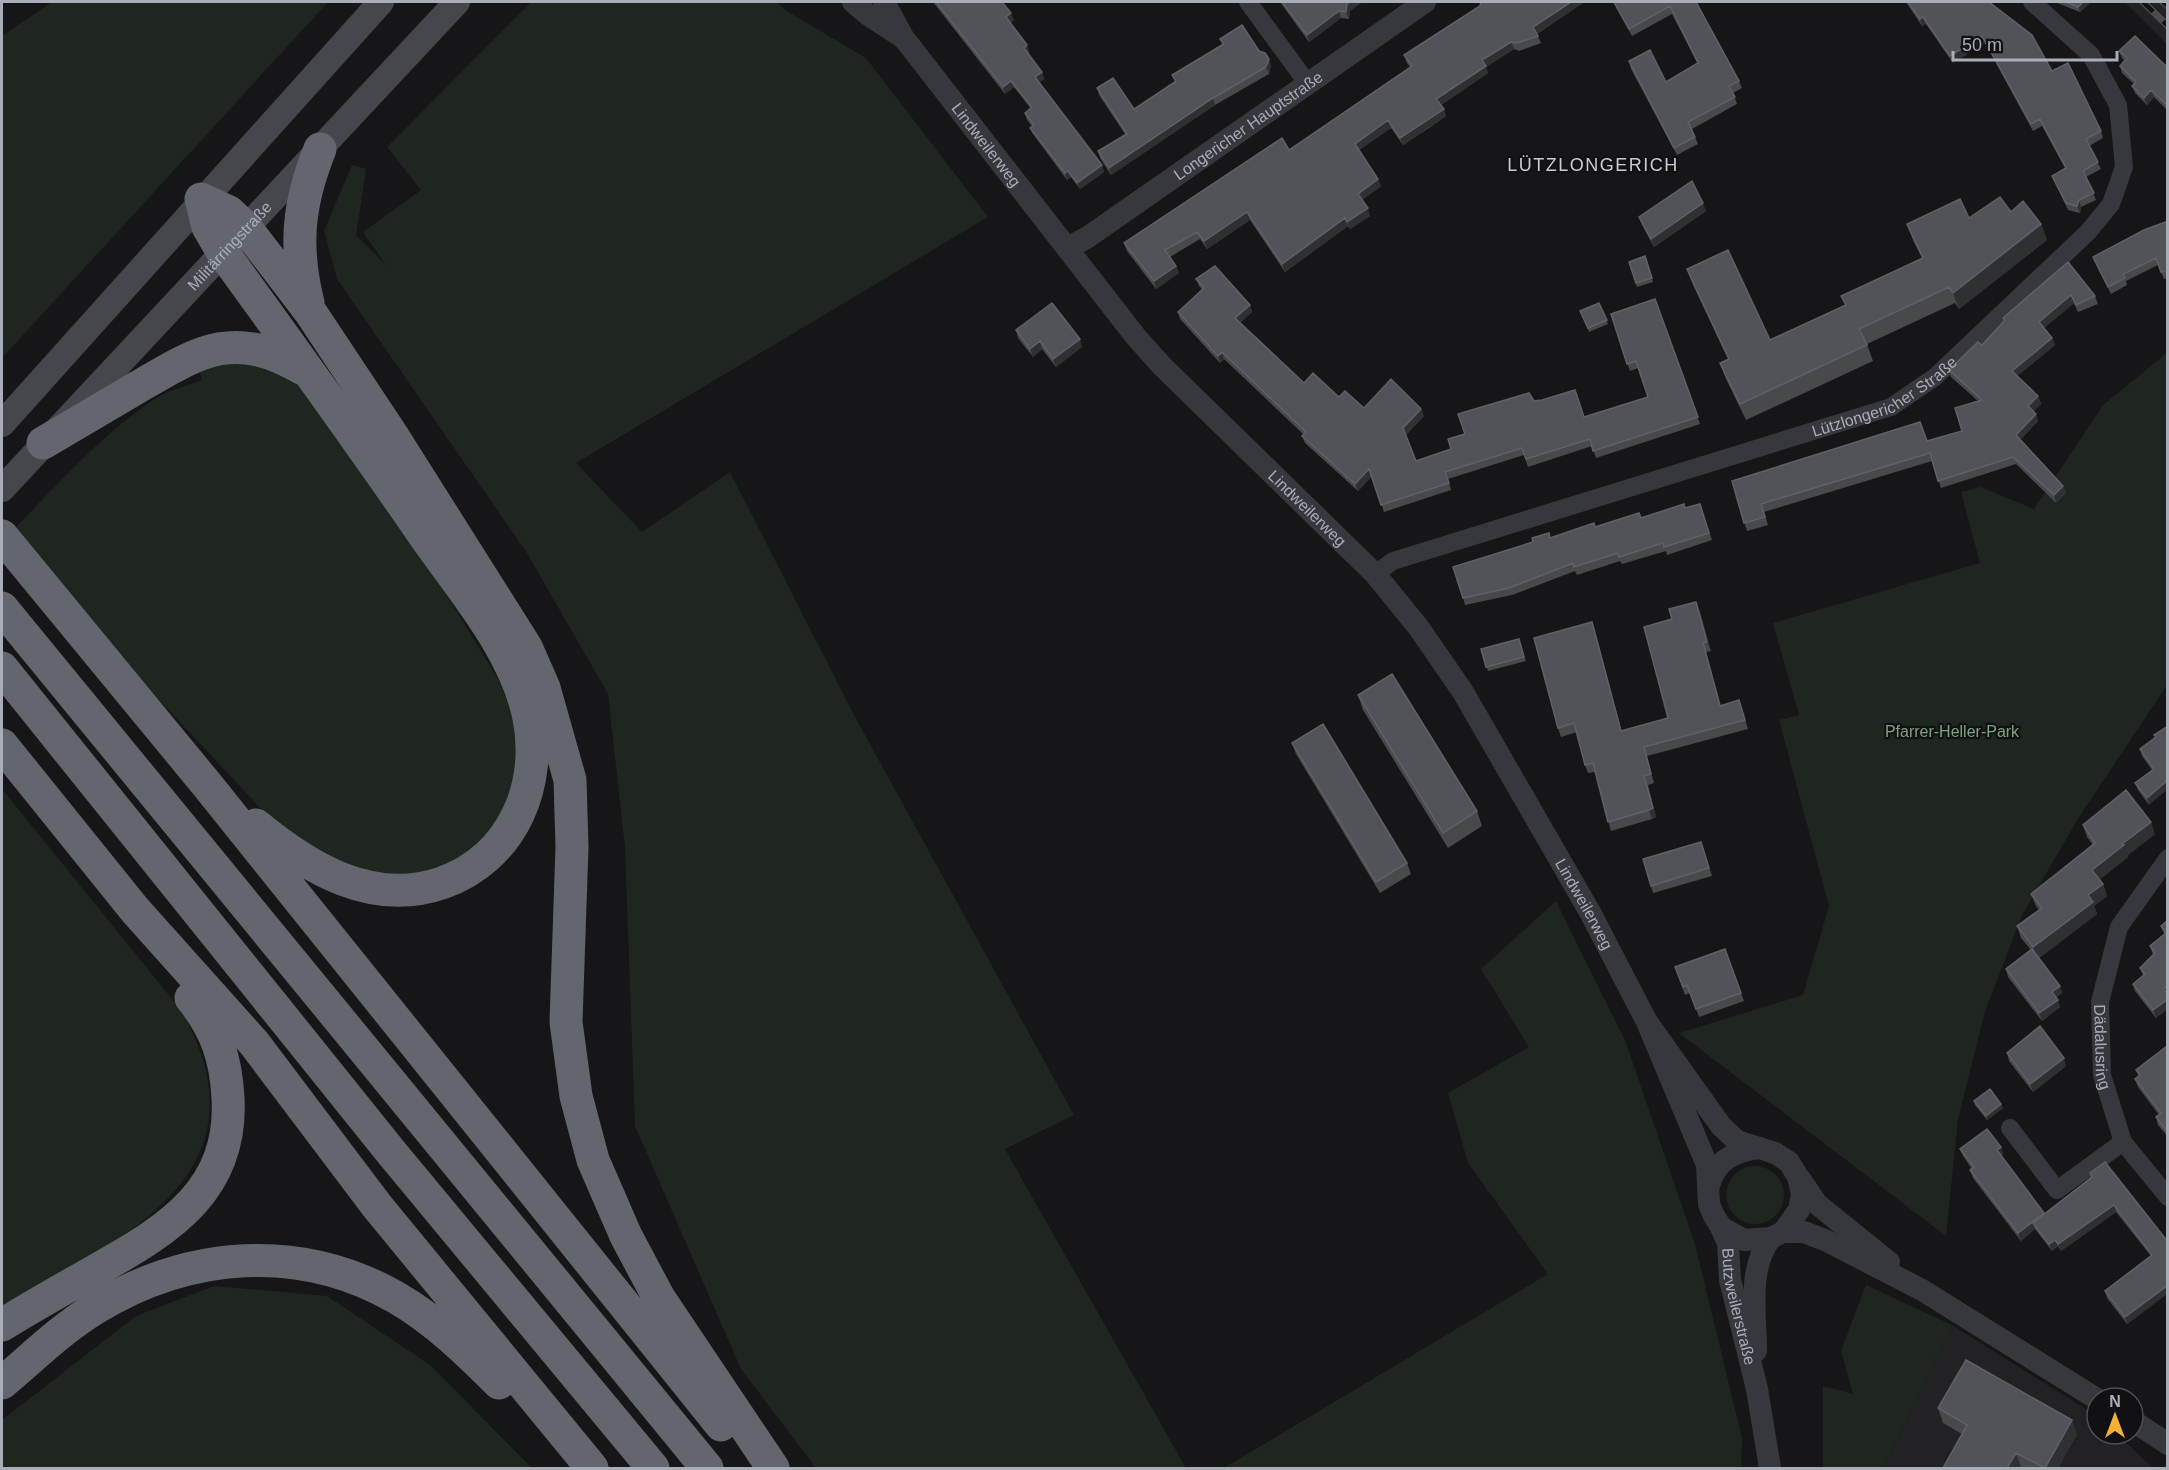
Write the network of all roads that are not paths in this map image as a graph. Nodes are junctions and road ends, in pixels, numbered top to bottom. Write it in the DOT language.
graph roads {
  1 [pos="381,2"];
  2 [pos="457,2"];
  3 [pos="853,2"];
  4 [pos="884,2"];
  5 [pos="1248,2"];
  6 [pos="1425,2"];
  7 [pos="2032,2"];
  8 [pos="903,38"];
  9 [pos="1308,84"];
  10 [pos="320,149"];
  11 [pos="201,199"];
  12 [pos="246,228"];
  13 [pos="1068,248"];
  14 [pos="222,250"];
  15 [pos="310,314"];
  16 [pos="306,370"];
  17 [pos="2,423"];
  18 [pos="43,442"];
  19 [pos="2,489"];
  20 [pos="5,540"];
  21 [pos="1375,574"];
  22 [pos="2,608"];
  23 [pos="2,668"];
  24 [pos="2,745"];
  25 [pos="208,786"];
  26 [pos="2168,858"];
  27 [pos="114,885"];
  28 [pos="1647,1023"];
  29 [pos="316,1058"];
  30 [pos="2010,1128"];
  31 [pos="2123,1143"];
  32 [pos="1759,1148"];
  33 [pos="1798,1177"];
  34 [pos="1708,1191"];
  35 [pos="2168,1197"];
  36 [pos="1721,1227"];
  37 [pos="1777,1235"];
  38 [pos="1922,1290"];
  39 [pos="2,1325"];
  40 [pos="2,1383"];
  41 [pos="1757,1389"];
  42 [pos="2085,1392"];
  43 [pos="2145,1429"];
  44 [pos="2168,1444"];
  45 [pos="587,1468"];
  46 [pos="592,1468"];
  47 [pos="653,1468"];
  48 [pos="707,1468"];
  49 [pos="756,1468"];
  50 [pos="773,1468"];
  51 [pos="1770,1468"];
  1 -- 11 [label="main road"];
  2 -- 10 [label="main road, Militärringstraße"];
  3 -- 8 [label="street, Lindweilerweg"];
  4 -- 8 [label="street, Lindweilerweg"];
  5 -- 9 [label="street"];
  6 -- 9 [label="street, Longericher Hauptstraße"];
  7 -- 21 [label="street, Lützlongericher Straße"];
  8 -- 13 [label="street, Lindweilerweg"];
  9 -- 13 [label="street, Longericher Hauptstraße"];
  10 -- 12 [label="main road, Militärringstraße"];
  10 -- 15 [label="highway"];
  11 -- 12 [label="highway"];
  11 -- 14 [label="highway"];
  11 -- 17 [label="main road"];
  12 -- 14 [label="main road, Militärringstraße"];
  12 -- 15 [label="highway"];
  13 -- 21 [label="street, Lindweilerweg"];
  14 -- 16 [label="highway"];
  14 -- 18 [label="main road, Militärringstraße"];
  15 -- 50 [label="highway"];
  16 -- 18 [label="highway"];
  16 -- 25 [label="highway"];
  18 -- 19 [label="main road, Militärringstraße"];
  20 -- 25 [label="highway"];
  21 -- 28 [label="street, Lindweilerweg"];
  22 -- 48 [label="highway"];
  23 -- 29 [label="highway"];
  24 -- 27 [label="highway"];
  25 -- 49 [label="highway"];
  26 -- 31 [label="street, Dädalusring"];
  27 -- 29 [label="highway"];
  27 -- 39 [label="highway"];
  27 -- 46 [label="highway"];
  28 -- 32 [label="street, Lindweilerweg"];
  28 -- 34 [label="street, Lindweilerweg"];
  29 -- 47 [label="highway"];
  30 -- 31 [label="street"];
  31 -- 35 [label="street, Dädalusring"];
  32 -- 33 [label="street, Lindweilerweg"];
  32 -- 34 [label="street"];
  33 -- 37 [label="street"];
  33 -- 38 [label="street, Lindweilerweg"];
  34 -- 36 [label="street, Lindweilerweg"];
  36 -- 37 [label="street"];
  36 -- 41 [label="street, Butzweilerstraße"];
  37 -- 38 [label="street"];
  37 -- 41 [label="street, Butzweilerstraße"];
  38 -- 42 [label="street"];
  40 -- 45 [label="highway"];
  41 -- 51 [label="street, Butzweilerstraße"];
  43 -- 44 [label="street"];
}
